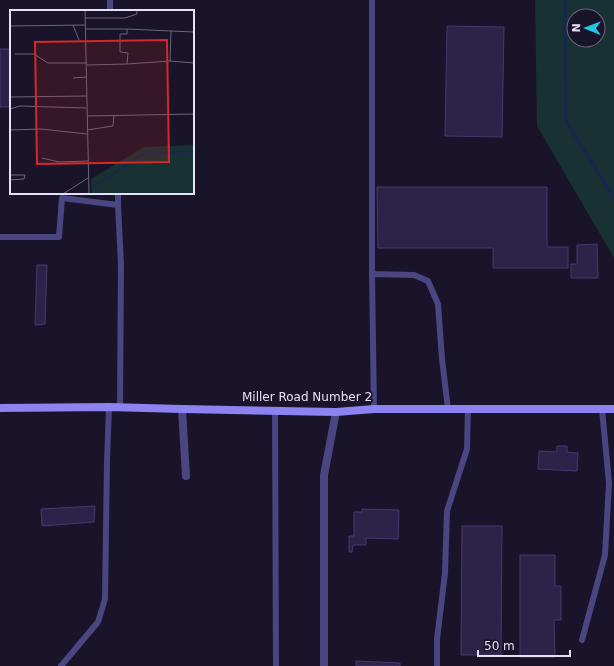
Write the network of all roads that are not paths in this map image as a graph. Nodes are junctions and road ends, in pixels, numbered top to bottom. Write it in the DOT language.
graph roads {
  1 [pos="372,0"];
  2 [pos="118,194"];
  3 [pos="118,205"];
  4 [pos="0,237"];
  5 [pos="372,274"];
  6 [pos="109,407"];
  7 [pos="120,407"];
  8 [pos="0,408"];
  9 [pos="182,409"];
  10 [pos="374,409"];
  11 [pos="448,409"];
  12 [pos="468,409"];
  13 [pos="602,409"];
  14 [pos="614,409"];
  15 [pos="275,410"];
  16 [pos="336,412"];
  17 [pos="186,476"];
  18 [pos="582,640"];
  19 [pos="61,666"];
  20 [pos="276,666"];
  21 [pos="324,666"];
  22 [pos="437,666"];
  1 -- 5 [label="lane"];
  2 -- 3 [label="lane"];
  3 -- 4 [label="lane"];
  3 -- 7 [label="lane"];
  5 -- 10 [label="lane"];
  5 -- 11 [label="lane"];
  6 -- 7 [label="main road, Miller Road Number 2"];
  6 -- 8 [label="main road, Miller Road Number 2"];
  6 -- 19 [label="lane"];
  7 -- 9 [label="main road, Miller Road Number 2"];
  9 -- 15 [label="main road, Miller Road Number 2"];
  9 -- 17 [label="street"];
  10 -- 11 [label="main road, Miller Road Number 2"];
  10 -- 16 [label="main road, Miller Road Number 2"];
  11 -- 12 [label="main road, Miller Road Number 2"];
  12 -- 13 [label="main road, Miller Road Number 2"];
  12 -- 22 [label="lane"];
  13 -- 14 [label="main road, Miller Road Number 2"];
  13 -- 18 [label="lane"];
  15 -- 16 [label="main road, Miller Road Number 2"];
  15 -- 20 [label="lane"];
  16 -- 21 [label="street"];
}
